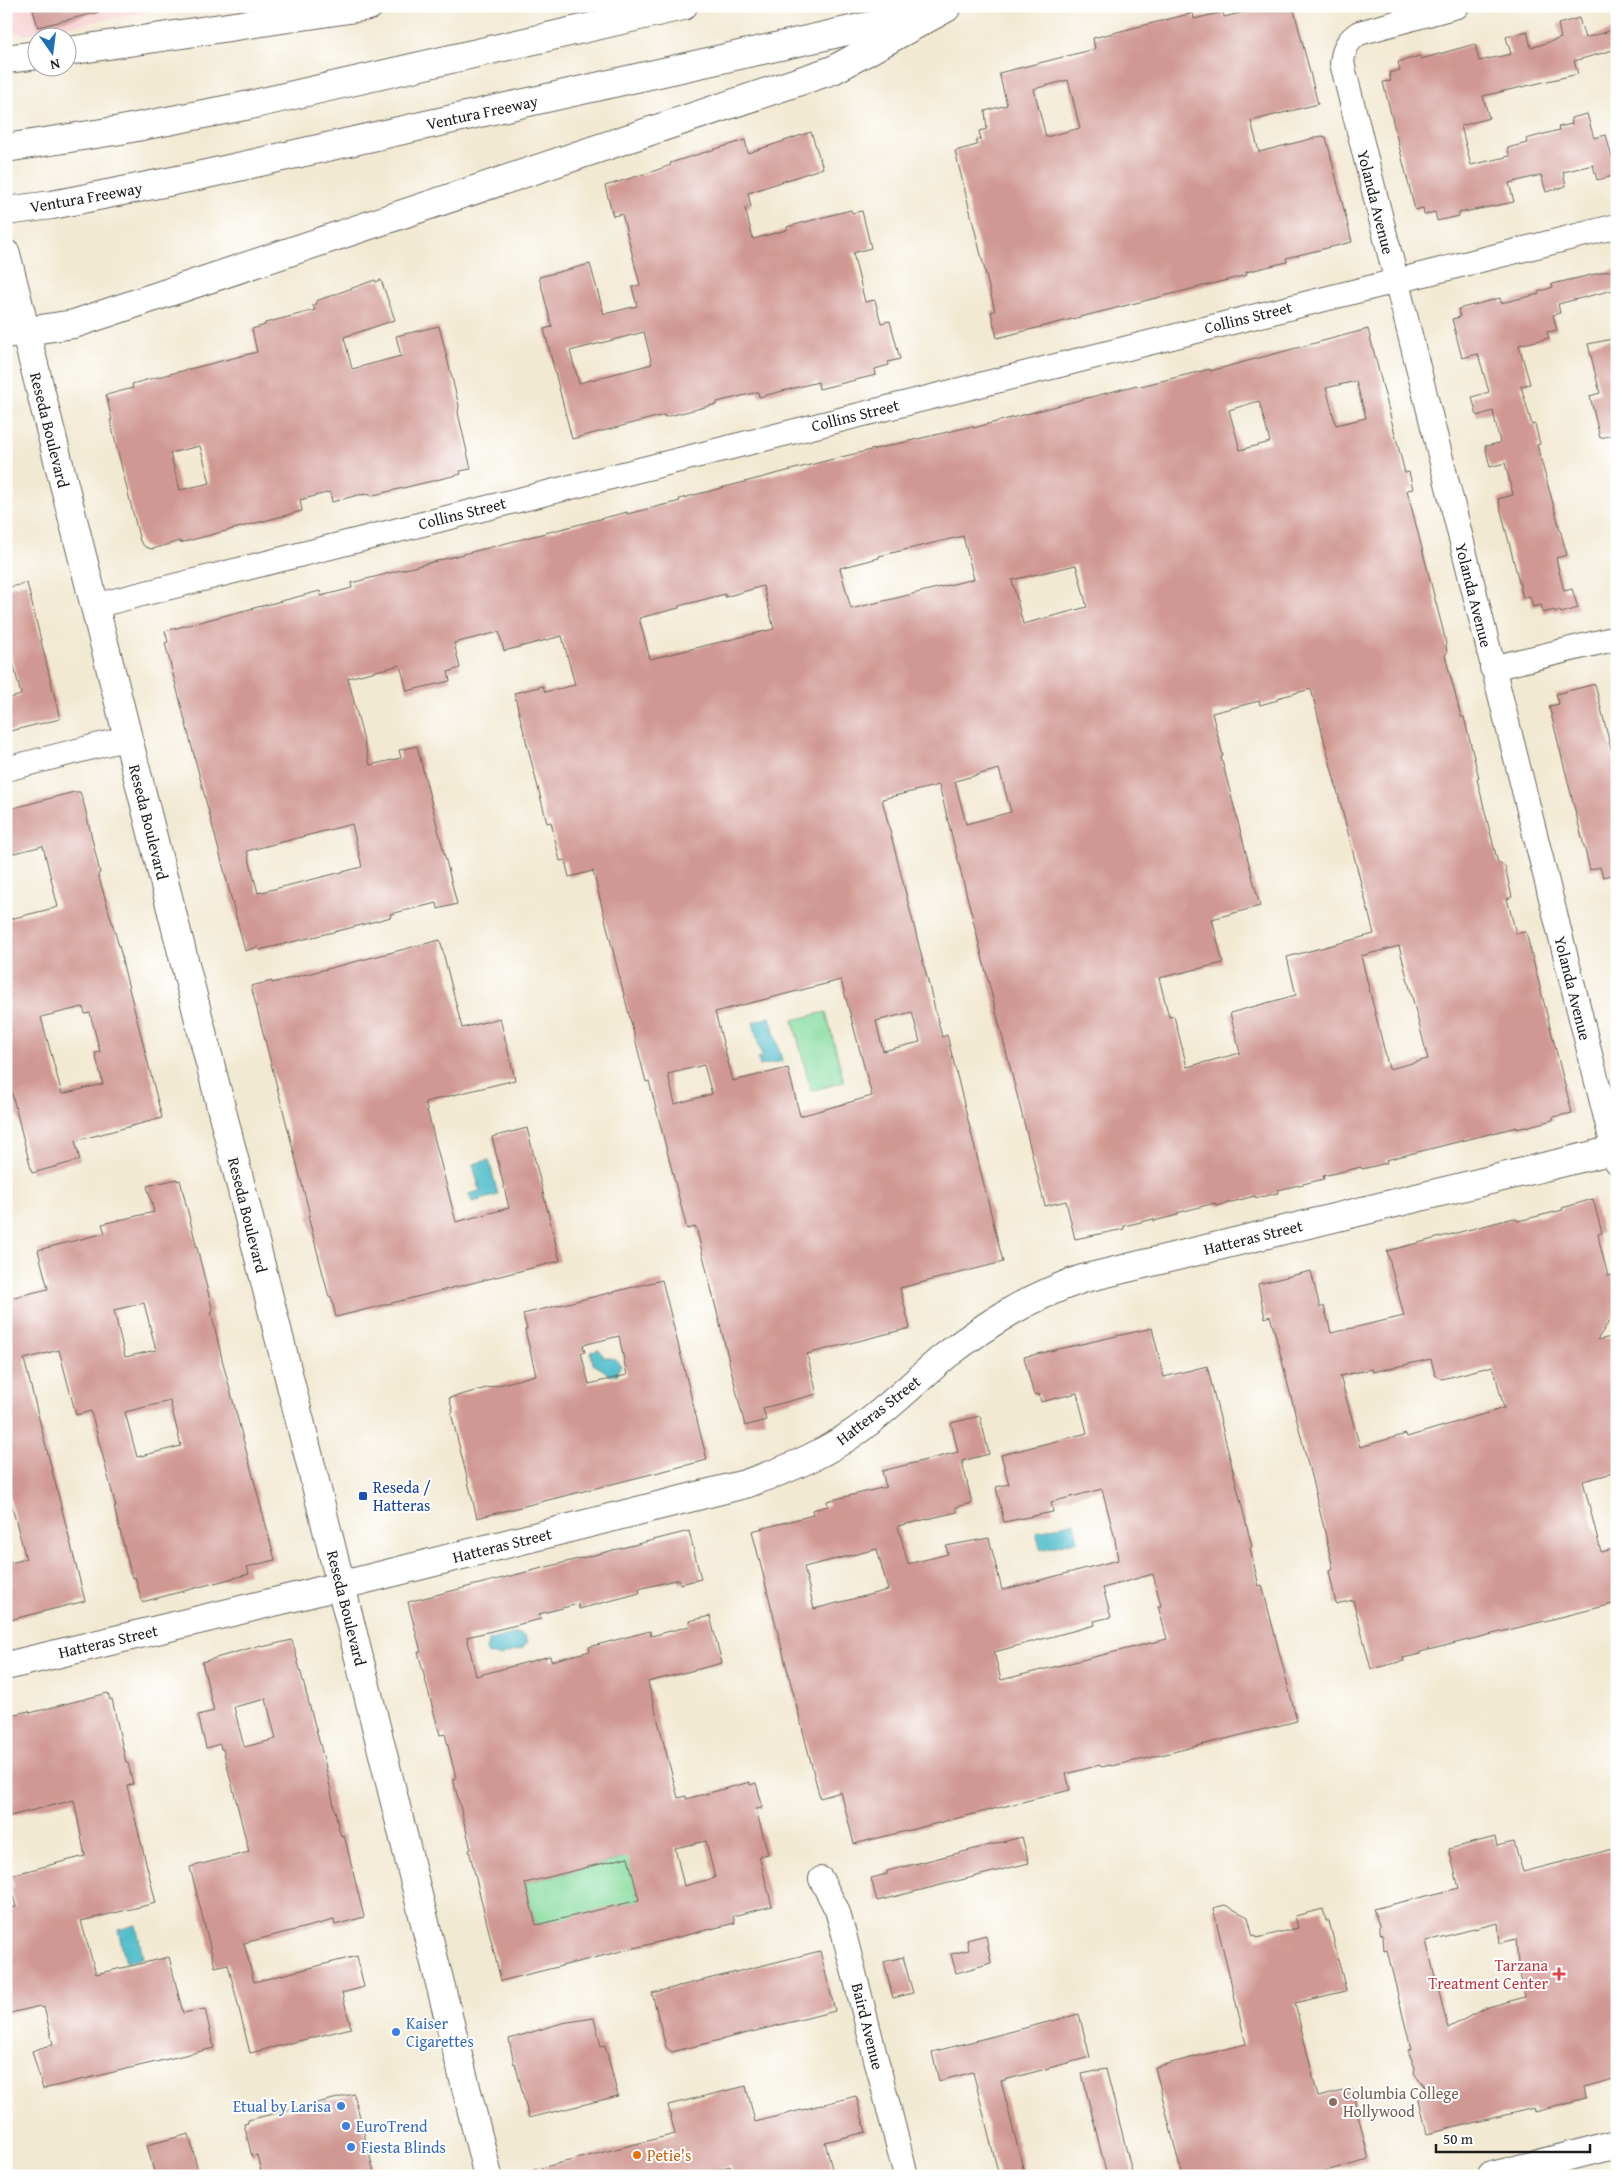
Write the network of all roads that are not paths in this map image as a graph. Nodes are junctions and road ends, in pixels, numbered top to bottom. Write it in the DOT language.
graph roads {
  1 [pos="369,6"];
  2 [pos="683,6"];
  3 [pos="1457,6"];
  4 [pos="951,7"];
  5 [pos="78,50"];
  6 [pos="28,56"];
  7 [pos="6,59"];
  8 [pos="19,146"];
  9 [pos="6,211"];
  10 [pos="1617,226"];
  11 [pos="6,254"];
  12 [pos="1396,281"];
  13 [pos="16,333"];
  14 [pos="94,606"];
  15 [pos="1617,638"];
  16 [pos="1492,668"];
  17 [pos="128,738"];
  18 [pos="6,769"];
  19 [pos="1616,1154"];
  20 [pos="341,1585"];
  21 [pos="6,1666"];
  22 [pos="821,1879"];
  23 [pos="1617,2144"];
  24 [pos="488,2176"];
  25 [pos="906,2176"];
  26 [pos="1492,2176"];
  1 -- 5 [label="main road"];
  2 -- 8 [label="main road"];
  3 -- 12 [label="street, Yolanda Avenue"];
  4 -- 9 [label="main road, Ventura Freeway"];
  4 -- 13 [label="main road"];
  6 -- 7 [label="main road"];
  10 -- 12 [label="street, Collins Street"];
  11 -- 13 [label="main road, Reseda Boulevard"];
  12 -- 14 [label="street, Collins Street"];
  12 -- 16 [label="street, Yolanda Avenue"];
  13 -- 14 [label="main road, Reseda Boulevard"];
  14 -- 17 [label="main road, Reseda Boulevard"];
  15 -- 16 [label="street"];
  16 -- 19 [label="street, Yolanda Avenue"];
  17 -- 18 [label="street"];
  17 -- 20 [label="main road, Reseda Boulevard"];
  19 -- 20 [label="main road, Hatteras Street"];
  20 -- 21 [label="main road, Hatteras Street"];
  20 -- 24 [label="main road, Reseda Boulevard"];
  22 -- 25 [label="street, Baird Avenue"];
  23 -- 26 [label="main road"];
}
